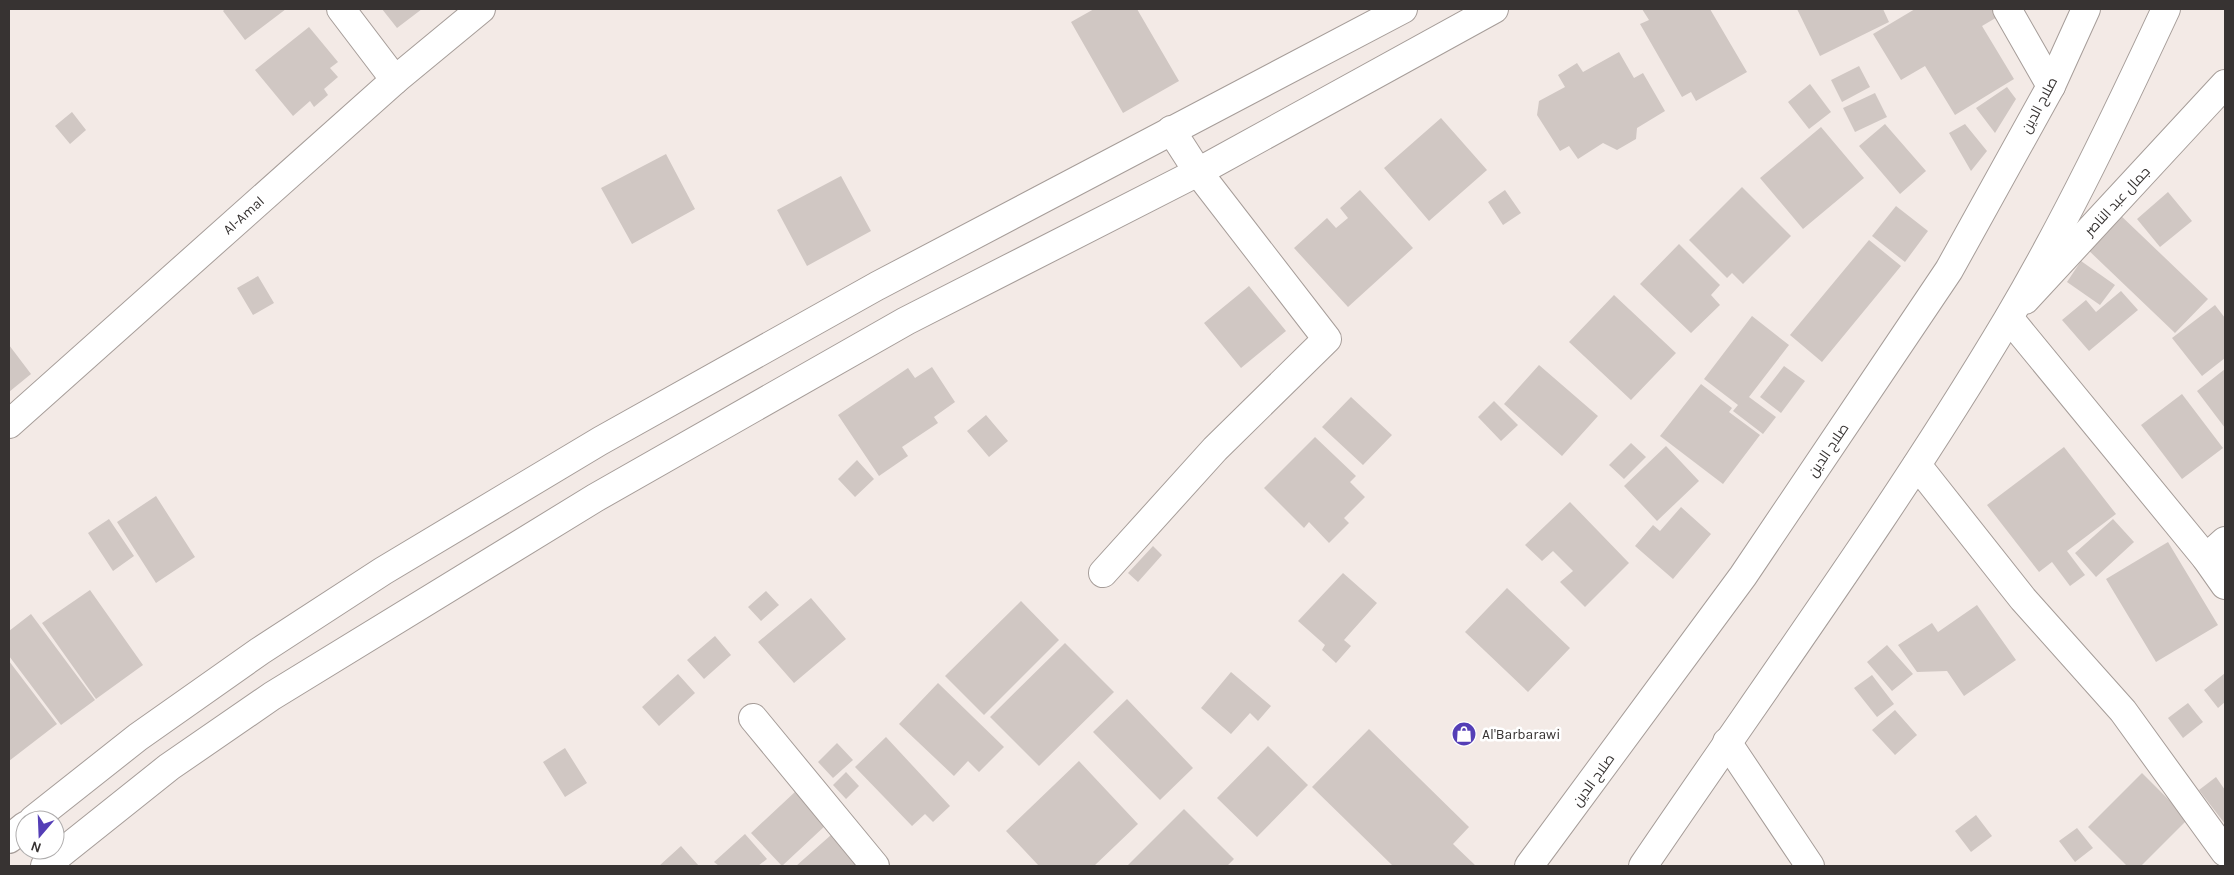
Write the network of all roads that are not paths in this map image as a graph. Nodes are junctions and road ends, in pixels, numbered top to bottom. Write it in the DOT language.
graph roads {
  1 [pos="341,9"];
  2 [pos="481,9"];
  3 [pos="1403,9"];
  4 [pos="1494,9"];
  5 [pos="2007,9"];
  6 [pos="2086,9"];
  7 [pos="2166,9"];
  8 [pos="395,80"];
  9 [pos="2225,84"];
  10 [pos="2051,86"];
  11 [pos="1171,130"];
  12 [pos="1198,172"];
  13 [pos="2009,318"];
  14 [pos="9,424"];
  15 [pos="1917,465"];
  16 [pos="2216,549"];
  17 [pos="1103,573"];
  18 [pos="2225,585"];
  19 [pos="753,718"];
  20 [pos="1727,742"];
  21 [pos="46,810"];
  22 [pos="2225,852"];
  23 [pos="45,866"];
  24 [pos="875,866"];
  25 [pos="1529,866"];
  26 [pos="1643,866"];
  27 [pos="1810,866"];
  1 -- 8 [label="main road"];
  2 -- 8 [label="main road, Al-Amal"];
  3 -- 11 [label="main road"];
  4 -- 12 [label="main road"];
  5 -- 10 [label="main road"];
  6 -- 10 [label="main road, صلاح الدين"];
  7 -- 13 [label="main road"];
  8 -- 14 [label="main road, Al-Amal"];
  9 -- 13 [label="main road, جمال عبد الناصر"];
  10 -- 25 [label="main road, صلاح الدين"];
  11 -- 12 [label="main road"];
  11 -- 21 [label="main road"];
  12 -- 17 [label="main road"];
  12 -- 23 [label="main road"];
  13 -- 15 [label="main road"];
  13 -- 16 [label="main road"];
  15 -- 20 [label="main road"];
  15 -- 22 [label="main road"];
  16 -- 18 [label="main road"];
  19 -- 24 [label="main road"];
  20 -- 26 [label="main road"];
  20 -- 27 [label="main road"];
}
